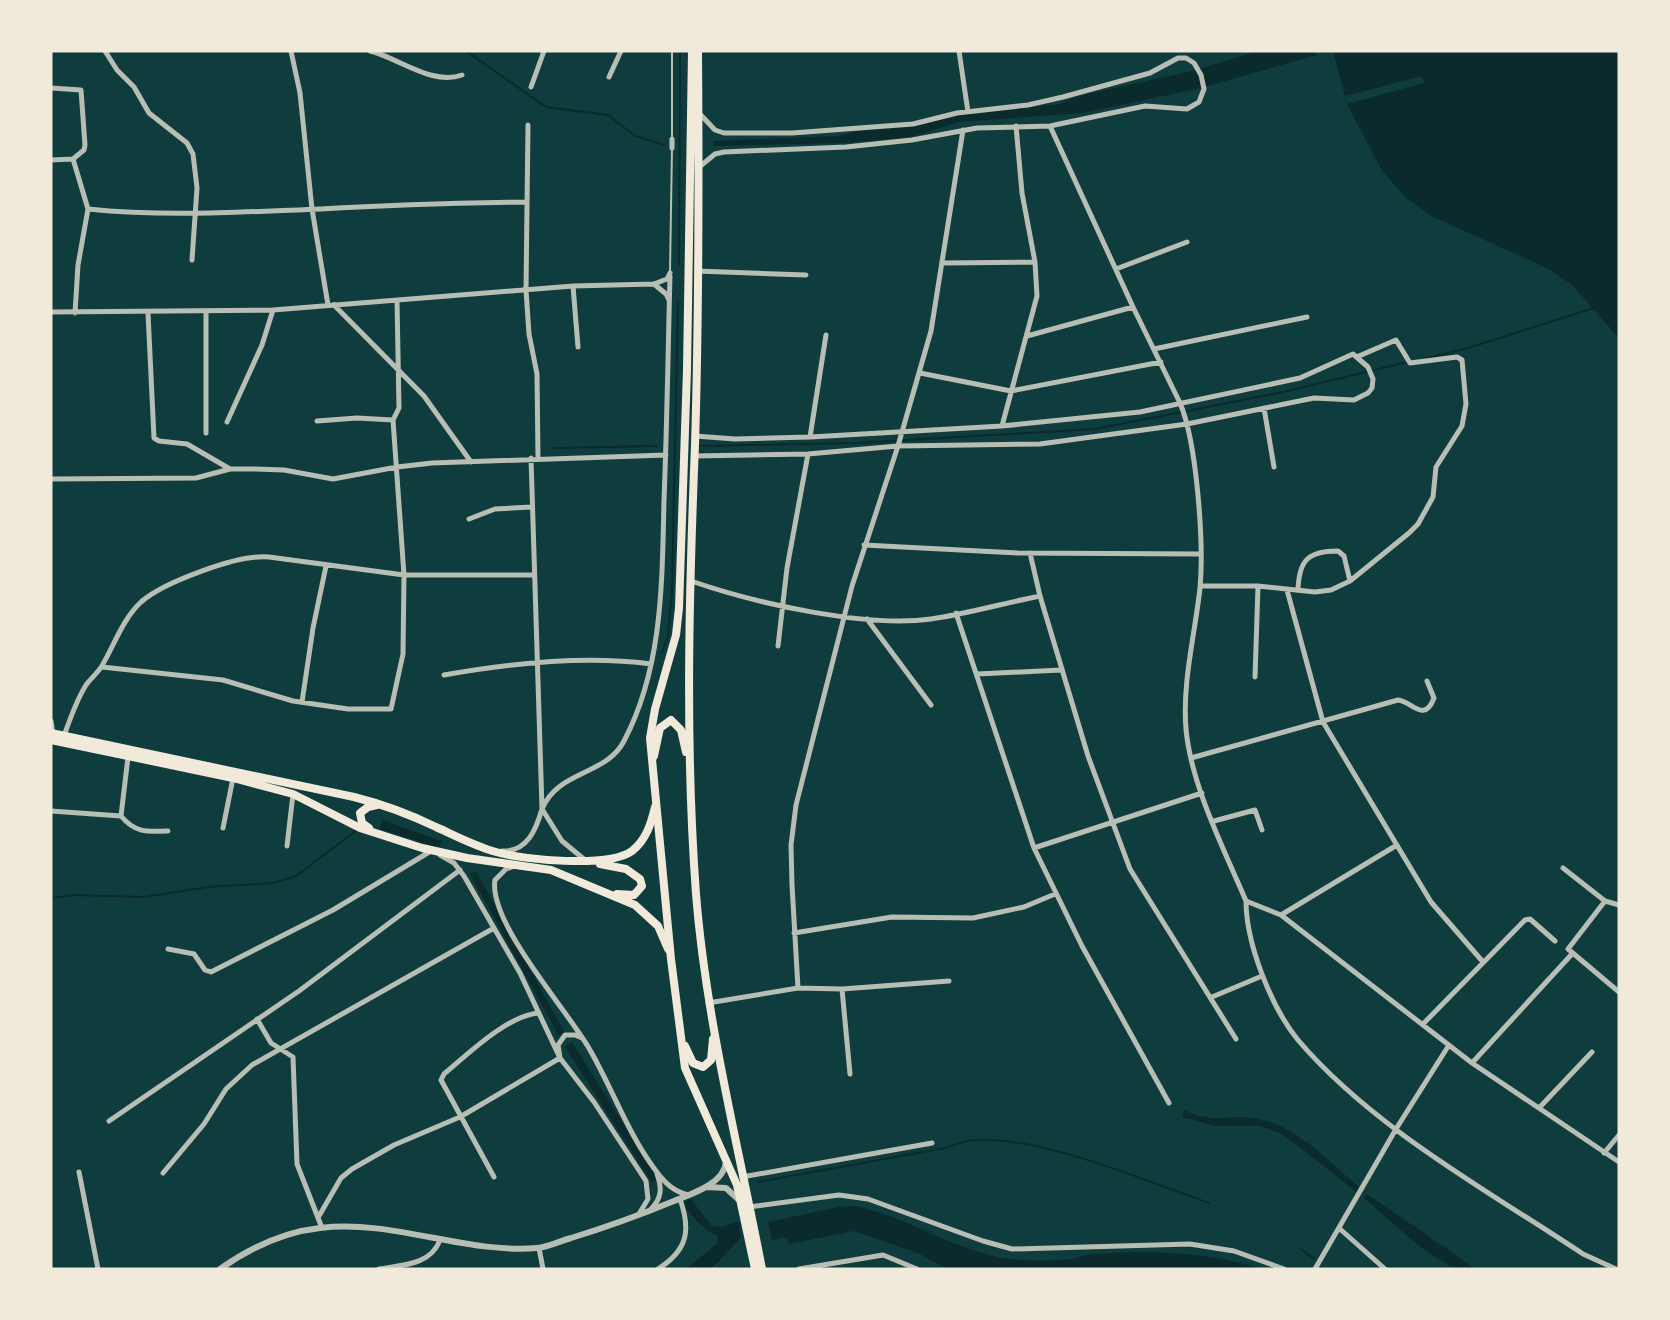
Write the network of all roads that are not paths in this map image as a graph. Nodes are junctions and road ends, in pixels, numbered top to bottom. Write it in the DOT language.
graph roads {
  1 [pos="105,51"];
  2 [pos="291,51"];
  3 [pos="370,51"];
  4 [pos="544,51"];
  5 [pos="621,51"];
  6 [pos="672,51"];
  7 [pos="692,51"];
  8 [pos="698,51"];
  9 [pos="959,51"];
  10 [pos="462,75"];
  11 [pos="609,77"];
  12 [pos="531,87"];
  13 [pos="51,88"];
  14 [pos="968,112"];
  15 [pos="698,113"];
  16 [pos="528,125"];
  17 [pos="1016,126"];
  18 [pos="1050,126"];
  19 [pos="963,130"];
  20 [pos="672,139"];
  21 [pos="672,148"];
  22 [pos="73,159"];
  23 [pos="51,160"];
  24 [pos="698,168"];
  25 [pos="526,202"];
  26 [pos="88,209"];
  27 [pos="312,209"];
  28 [pos="194,214"];
  29 [pos="1186,242"];
  30 [pos="192,260"];
  31 [pos="1035,262"];
  32 [pos="943,263"];
  33 [pos="1116,269"];
  34 [pos="697,271"];
  35 [pos="670,273"];
  36 [pos="806,275"];
  37 [pos="654,284"];
  38 [pos="573,286"];
  39 [pos="526,290"];
  40 [pos="397,300"];
  41 [pos="669,301"];
  42 [pos="331,305"];
  43 [pos="1133,307"];
  44 [pos="273,310"];
  45 [pos="206,311"];
  46 [pos="51,312"];
  47 [pos="148,312"];
  48 [pos="75,313"];
  49 [pos="1307,317"];
  50 [pos="826,335"];
  51 [pos="1027,336"];
  52 [pos="578,347"];
  53 [pos="1154,349"];
  54 [pos="1359,356"];
  55 [pos="1161,362"];
  56 [pos="398,368"];
  57 [pos="920,373"];
  58 [pos="1011,391"];
  59 [pos="1181,405"];
  60 [pos="1264,408"];
  61 [pos="393,420"];
  62 [pos="317,421"];
  63 [pos="227,422"];
  64 [pos="1186,422"];
  65 [pos="1002,426"];
  66 [pos="901,431"];
  67 [pos="206,433"];
  68 [pos="695,436"];
  69 [pos="810,436"];
  70 [pos="898,444"];
  71 [pos="808,454"];
  72 [pos="666,455"];
  73 [pos="694,456"];
  74 [pos="535,458"];
  75 [pos="471,462"];
  76 [pos="397,467"];
  77 [pos="1274,467"];
  78 [pos="230,469"];
  79 [pos="51,479"];
  80 [pos="531,507"];
  81 [pos="469,519"];
  82 [pos="864,545"];
  83 [pos="1030,553"];
  84 [pos="1200,554"];
  85 [pos="326,566"];
  86 [pos="404,575"];
  87 [pos="534,575"];
  88 [pos="691,581"];
  89 [pos="1350,581"];
  90 [pos="1200,586"];
  91 [pos="1258,586"];
  92 [pos="1287,590"];
  93 [pos="1298,591"];
  94 [pos="1040,596"];
  95 [pos="783,606"];
  96 [pos="956,613"];
  97 [pos="845,615"];
  98 [pos="867,619"];
  99 [pos="778,646"];
  100 [pos="536,663"];
  101 [pos="651,664"];
  102 [pos="102,667"];
  103 [pos="1061,670"];
  104 [pos="977,674"];
  105 [pos="444,675"];
  106 [pos="1255,677"];
  107 [pos="1427,681"];
  108 [pos="302,702"];
  109 [pos="931,705"];
  110 [pos="51,721"];
  111 [pos="1323,722"];
  112 [pos="52,736"];
  113 [pos="64,736"];
  114 [pos="128,757"];
  115 [pos="1191,758"];
  116 [pos="690,770"];
  117 [pos="652,771"];
  118 [pos="233,778"];
  119 [pos="1203,793"];
  120 [pos="293,794"];
  121 [pos="655,807"];
  122 [pos="396,809"];
  123 [pos="542,810"];
  124 [pos="51,811"];
  125 [pos="121,816"];
  126 [pos="1112,820"];
  127 [pos="1214,821"];
  128 [pos="223,828"];
  129 [pos="1262,830"];
  130 [pos="168,831"];
  131 [pos="389,837"];
  132 [pos="1397,844"];
  133 [pos="287,846"];
  134 [pos="422,848"];
  135 [pos="1034,848"];
  136 [pos="487,849"];
  137 [pos="431,851"];
  138 [pos="586,861"];
  139 [pos="525,866"];
  140 [pos="1563,868"];
  141 [pos="460,870"];
  142 [pos="590,885"];
  143 [pos="1055,894"];
  144 [pos="1246,900"];
  145 [pos="1605,901"];
  146 [pos="1619,905"];
  147 [pos="1281,915"];
  148 [pos="494,928"];
  149 [pos="794,933"];
  150 [pos="1555,941"];
  151 [pos="168,949"];
  152 [pos="1572,954"];
  153 [pos="671,960"];
  154 [pos="1483,962"];
  155 [pos="1262,976"];
  156 [pos="949,981"];
  157 [pos="798,988"];
  158 [pos="842,989"];
  159 [pos="1619,992"];
  160 [pos="1212,997"];
  161 [pos="708,1003"];
  162 [pos="539,1012"];
  163 [pos="257,1019"];
  164 [pos="712,1023"];
  165 [pos="1422,1024"];
  166 [pos="679,1030"];
  167 [pos="1236,1039"];
  168 [pos="584,1040"];
  169 [pos="1449,1045"];
  170 [pos="284,1048"];
  171 [pos="1592,1052"];
  172 [pos="560,1058"];
  173 [pos="1473,1063"];
  174 [pos="850,1074"];
  175 [pos="1170,1103"];
  176 [pos="1539,1108"];
  177 [pos="460,1117"];
  178 [pos="109,1121"];
  179 [pos="1396,1129"];
  180 [pos="1619,1135"];
  181 [pos="932,1143"];
  182 [pos="1604,1153"];
  183 [pos="726,1156"];
  184 [pos="1619,1162"];
  185 [pos="655,1170"];
  186 [pos="79,1172"];
  187 [pos="163,1173"];
  188 [pos="742,1177"];
  189 [pos="494,1178"];
  190 [pos="702,1188"];
  191 [pos="688,1195"];
  192 [pos="680,1198"];
  193 [pos="741,1202"];
  194 [pos="647,1212"];
  195 [pos="748,1213"];
  196 [pos="319,1216"];
  197 [pos="629,1220"];
  198 [pos="322,1228"];
  199 [pos="1340,1229"];
  200 [pos="752,1239"];
  201 [pos="440,1240"];
  202 [pos="539,1248"];
  203 [pos="668,1266"];
  204 [pos="98,1269"];
  205 [pos="220,1269"];
  206 [pos="379,1269"];
  207 [pos="543,1269"];
  208 [pos="658,1269"];
  209 [pos="755,1269"];
  210 [pos="762,1269"];
  211 [pos="799,1269"];
  212 [pos="917,1269"];
  213 [pos="1284,1269"];
  214 [pos="1315,1269"];
  215 [pos="1385,1269"];
  216 [pos="1616,1269"];
  1 -- 28 [label="street"];
  2 -- 27 [label="street"];
  3 -- 10 [label="street"];
  4 -- 12 [label="street"];
  5 -- 11 [label="street"];
  6 -- 20 [label="lane"];
  7 -- 117 [label="main road"];
  8 -- 15 [label="main road"];
  9 -- 14 [label="street"];
  13 -- 22 [label="street"];
  14 -- 15 [label="street"];
  14 -- 18 [label="street"];
  15 -- 24 [label="main road"];
  16 -- 25 [label="street"];
  17 -- 18 [label="street"];
  17 -- 19 [label="street"];
  17 -- 31 [label="street"];
  18 -- 33 [label="street"];
  19 -- 24 [label="street"];
  19 -- 32 [label="street"];
  20 -- 21 [label="street"];
  21 -- 35 [label="lane"];
  22 -- 23 [label="street"];
  22 -- 26 [label="street"];
  24 -- 34 [label="main road"];
  25 -- 27 [label="street"];
  25 -- 39 [label="street"];
  26 -- 28 [label="street"];
  26 -- 48 [label="street"];
  27 -- 28 [label="street"];
  27 -- 42 [label="street"];
  28 -- 30 [label="street"];
  29 -- 33 [label="street"];
  31 -- 32 [label="street"];
  31 -- 51 [label="street"];
  32 -- 57 [label="street"];
  33 -- 43 [label="street"];
  34 -- 36 [label="street"];
  34 -- 68 [label="main road"];
  35 -- 37 [label="street"];
  35 -- 41 [label="street"];
  37 -- 38 [label="street"];
  37 -- 41 [label="street"];
  38 -- 39 [label="street"];
  38 -- 52 [label="street"];
  39 -- 40 [label="street"];
  39 -- 74 [label="street"];
  40 -- 42 [label="street"];
  40 -- 56 [label="street"];
  41 -- 72 [label="street"];
  42 -- 44 [label="street"];
  42 -- 56 [label="street"];
  43 -- 51 [label="street"];
  43 -- 53 [label="street"];
  44 -- 45 [label="street"];
  44 -- 63 [label="street"];
  45 -- 47 [label="street"];
  45 -- 67 [label="street"];
  46 -- 48 [label="street"];
  47 -- 48 [label="street"];
  47 -- 78 [label="street"];
  49 -- 53 [label="street"];
  50 -- 69 [label="street"];
  51 -- 58 [label="street"];
  53 -- 55 [label="street"];
  54 -- 59 [label="street"];
  54 -- 60 [label="street"];
  54 -- 89 [label="street"];
  55 -- 58 [label="street"];
  55 -- 59 [label="street"];
  56 -- 61 [label="street"];
  56 -- 75 [label="street"];
  57 -- 58 [label="street"];
  57 -- 66 [label="street"];
  58 -- 65 [label="street"];
  59 -- 64 [label="street"];
  59 -- 65 [label="street"];
  60 -- 64 [label="street"];
  60 -- 77 [label="street"];
  61 -- 62 [label="street"];
  61 -- 76 [label="street"];
  64 -- 70 [label="street"];
  64 -- 84 [label="street"];
  65 -- 66 [label="street"];
  66 -- 69 [label="street"];
  66 -- 70 [label="street"];
  68 -- 69 [label="street"];
  68 -- 73 [label="main road"];
  70 -- 71 [label="street"];
  70 -- 82 [label="street"];
  71 -- 73 [label="street"];
  71 -- 95 [label="street"];
  72 -- 74 [label="street"];
  72 -- 101 [label="street"];
  73 -- 88 [label="main road"];
  74 -- 75 [label="street"];
  74 -- 80 [label="street"];
  75 -- 76 [label="street"];
  76 -- 78 [label="street"];
  76 -- 86 [label="street"];
  78 -- 79 [label="street"];
  80 -- 81 [label="street"];
  80 -- 87 [label="street"];
  82 -- 83 [label="street"];
  82 -- 97 [label="street"];
  83 -- 84 [label="street"];
  83 -- 94 [label="street"];
  84 -- 90 [label="street"];
  85 -- 86 [label="street"];
  85 -- 102 [label="street"];
  85 -- 108 [label="street"];
  86 -- 87 [label="street"];
  86 -- 108 [label="street"];
  87 -- 100 [label="street"];
  88 -- 95 [label="street"];
  88 -- 116 [label="main road"];
  89 -- 93 [label="street"];
  89 -- 93 [label="street"];
  90 -- 91 [label="street"];
  90 -- 115 [label="street"];
  91 -- 92 [label="street"];
  91 -- 106 [label="street"];
  92 -- 93 [label="street"];
  92 -- 111 [label="street"];
  94 -- 96 [label="street"];
  94 -- 103 [label="street"];
  95 -- 97 [label="street"];
  95 -- 99 [label="street"];
  96 -- 98 [label="street"];
  96 -- 104 [label="street"];
  97 -- 98 [label="street"];
  97 -- 149 [label="street"];
  98 -- 109 [label="street"];
  100 -- 101 [label="street"];
  100 -- 105 [label="street"];
  100 -- 123 [label="street"];
  101 -- 123 [label="street"];
  102 -- 108 [label="street"];
  102 -- 113 [label="street"];
  103 -- 104 [label="street"];
  103 -- 126 [label="street"];
  104 -- 135 [label="street"];
  107 -- 111 [label="street"];
  110 -- 112 [label="street"];
  111 -- 115 [label="street"];
  111 -- 132 [label="street"];
  112 -- 113 [label="main road"];
  112 -- 114 [label="main road"];
  113 -- 122 [label="main road"];
  114 -- 118 [label="main road"];
  114 -- 125 [label="street"];
  115 -- 119 [label="street"];
  116 -- 117 [label="main road"];
  116 -- 161 [label="main road"];
  117 -- 121 [label="main road"];
  118 -- 120 [label="main road"];
  118 -- 128 [label="street"];
  119 -- 126 [label="street"];
  119 -- 127 [label="street"];
  120 -- 131 [label="main road"];
  120 -- 133 [label="street"];
  121 -- 138 [label="main road"];
  121 -- 153 [label="main road"];
  122 -- 131 [label="main road"];
  122 -- 136 [label="main road"];
  123 -- 136 [label="street"];
  123 -- 138 [label="street"];
  124 -- 125 [label="street"];
  125 -- 130 [label="street"];
  126 -- 135 [label="street"];
  126 -- 160 [label="street"];
  127 -- 129 [label="street"];
  127 -- 144 [label="street"];
  131 -- 134 [label="main road"];
  132 -- 147 [label="street"];
  132 -- 154 [label="street"];
  134 -- 137 [label="street"];
  134 -- 139 [label="main road"];
  135 -- 143 [label="street"];
  136 -- 138 [label="main road"];
  137 -- 141 [label="street"];
  137 -- 151 [label="street"];
  138 -- 142 [label="main road"];
  139 -- 142 [label="main road"];
  139 -- 168 [label="street"];
  140 -- 145 [label="street"];
  141 -- 148 [label="street"];
  141 -- 163 [label="street"];
  142 -- 153 [label="main road"];
  143 -- 149 [label="street"];
  143 -- 175 [label="street"];
  144 -- 147 [label="street"];
  144 -- 155 [label="street"];
  145 -- 146 [label="street"];
  145 -- 152 [label="street"];
  147 -- 165 [label="street"];
  148 -- 162 [label="street"];
  148 -- 170 [label="street"];
  149 -- 157 [label="street"];
  150 -- 154 [label="street"];
  152 -- 159 [label="street"];
  152 -- 173 [label="street"];
  153 -- 166 [label="main road"];
  154 -- 165 [label="street"];
  155 -- 160 [label="street"];
  155 -- 179 [label="street"];
  156 -- 158 [label="street"];
  157 -- 158 [label="street"];
  157 -- 161 [label="street"];
  158 -- 174 [label="street"];
  160 -- 167 [label="street"];
  161 -- 164 [label="main road"];
  162 -- 172 [label="street"];
  162 -- 177 [label="street"];
  163 -- 170 [label="street"];
  163 -- 178 [label="street"];
  164 -- 166 [label="main road"];
  164 -- 188 [label="main road"];
  165 -- 169 [label="street"];
  166 -- 183 [label="main road"];
  168 -- 172 [label="street"];
  168 -- 185 [label="street"];
  169 -- 173 [label="street"];
  169 -- 179 [label="street"];
  170 -- 187 [label="street"];
  170 -- 196 [label="street"];
  171 -- 176 [label="street"];
  172 -- 177 [label="street"];
  172 -- 197 [label="street"];
  173 -- 176 [label="street"];
  176 -- 182 [label="street"];
  177 -- 189 [label="street"];
  177 -- 196 [label="street"];
  179 -- 199 [label="street"];
  179 -- 216 [label="street"];
  180 -- 182 [label="street"];
  181 -- 188 [label="street"];
  182 -- 184 [label="street"];
  183 -- 190 [label="street"];
  183 -- 193 [label="main road"];
  185 -- 191 [label="street"];
  185 -- 194 [label="street"];
  186 -- 204 [label="street"];
  188 -- 195 [label="main road"];
  190 -- 191 [label="street"];
  190 -- 193 [label="street"];
  191 -- 192 [label="street"];
  192 -- 194 [label="street"];
  192 -- 203 [label="street"];
  193 -- 195 [label="main road"];
  194 -- 197 [label="street"];
  195 -- 200 [label="main road"];
  195 -- 213 [label="street"];
  196 -- 198 [label="street"];
  197 -- 202 [label="street"];
  198 -- 201 [label="street"];
  198 -- 205 [label="street"];
  199 -- 214 [label="street"];
  199 -- 215 [label="street"];
  200 -- 209 [label="main road"];
  200 -- 210 [label="main road"];
  201 -- 202 [label="street"];
  201 -- 206 [label="street"];
  202 -- 207 [label="street"];
  203 -- 208 [label="street"];
  211 -- 212 [label="street"];
}
